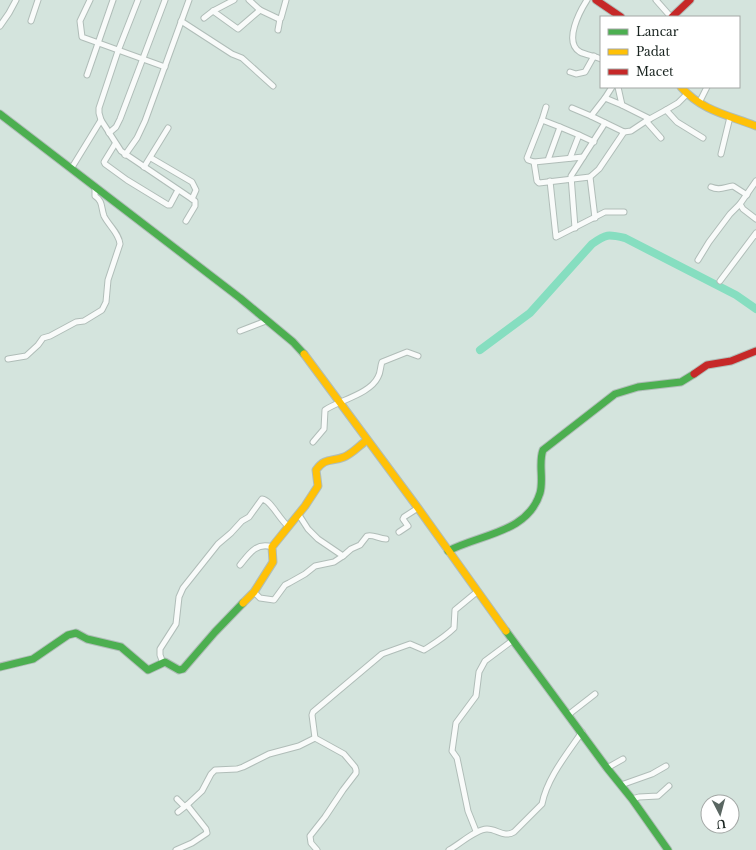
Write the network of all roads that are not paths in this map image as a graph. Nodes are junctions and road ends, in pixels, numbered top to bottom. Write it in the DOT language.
graph roads {
  1 [pos="16,0"];
  2 [pos="38,0"];
  3 [pos="90,0"];
  4 [pos="113,0"];
  5 [pos="138,0"];
  6 [pos="165,0"];
  7 [pos="189,0"];
  8 [pos="234,0"];
  9 [pos="249,0"];
  10 [pos="286,0"];
  11 [pos="587,0"];
  12 [pos="596,0"];
  13 [pos="656,0"];
  14 [pos="690,0"];
  15 [pos="260,10"];
  16 [pos="213,11"];
  17 [pos="620,16"];
  18 [pos="670,16"];
  19 [pos="672,16"];
  20 [pos="204,18"];
  21 [pos="280,19"];
  22 [pos="31,21"];
  23 [pos="181,21"];
  24 [pos="0,26"];
  25 [pos="278,30"];
  26 [pos="98,43"];
  27 [pos="118,51"];
  28 [pos="594,56"];
  29 [pos="142,58"];
  30 [pos="600,59"];
  31 [pos="165,67"];
  32 [pos="570,72"];
  33 [pos="87,75"];
  34 [pos="273,86"];
  35 [pos="611,88"];
  36 [pos="618,88"];
  37 [pos="683,88"];
  38 [pos="707,88"];
  39 [pos="686,94"];
  40 [pos="605,98"];
  41 [pos="699,103"];
  42 [pos="622,105"];
  43 [pos="546,107"];
  44 [pos="572,108"];
  45 [pos="666,110"];
  46 [pos="0,114"];
  47 [pos="592,116"];
  48 [pos="730,117"];
  49 [pos="101,120"];
  50 [pos="542,120"];
  51 [pos="648,120"];
  52 [pos="605,123"];
  53 [pos="756,126"];
  54 [pos="560,127"];
  55 [pos="168,128"];
  56 [pos="624,132"];
  57 [pos="109,133"];
  58 [pos="579,135"];
  59 [pos="661,138"];
  60 [pos="703,138"];
  61 [pos="594,142"];
  62 [pos="115,144"];
  63 [pos="721,154"];
  64 [pos="125,155"];
  65 [pos="582,157"];
  66 [pos="151,158"];
  67 [pos="570,158"];
  68 [pos="548,160"];
  69 [pos="534,162"];
  70 [pos="144,167"];
  71 [pos="71,169"];
  72 [pos="590,177"];
  73 [pos="570,178"];
  74 [pos="550,181"];
  75 [pos="756,181"];
  76 [pos="711,187"];
  77 [pos="95,188"];
  78 [pos="178,190"];
  79 [pos="747,195"];
  80 [pos="192,198"];
  81 [pos="740,204"];
  82 [pos="624,212"];
  83 [pos="595,218"];
  84 [pos="756,219"];
  85 [pos="186,221"];
  86 [pos="575,228"];
  87 [pos="756,233"];
  88 [pos="698,260"];
  89 [pos="720,281"];
  90 [pos="266,321"];
  91 [pos="240,331"];
  92 [pos="756,351"];
  93 [pos="418,356"];
  94 [pos="8,359"];
  95 [pos="339,403"];
  96 [pos="367,440"];
  97 [pos="313,442"];
  98 [pos="418,508"];
  99 [pos="299,515"];
  100 [pos="288,526"];
  101 [pos="399,532"];
  102 [pos="386,539"];
  103 [pos="272,547"];
  104 [pos="448,551"];
  105 [pos="343,556"];
  106 [pos="240,565"];
  107 [pos="478,591"];
  108 [pos="254,592"];
  109 [pos="513,640"];
  110 [pos="163,662"];
  111 [pos="0,665"];
  112 [pos="595,694"];
  113 [pos="568,715"];
  114 [pos="582,732"];
  115 [pos="315,738"];
  116 [pos="623,759"];
  117 [pos="666,766"];
  118 [pos="607,768"];
  119 [pos="621,785"];
  120 [pos="669,786"];
  121 [pos="177,799"];
  122 [pos="632,799"];
  123 [pos="185,805"];
  124 [pos="178,812"];
  125 [pos="476,831"];
  126 [pos="176,850"];
  127 [pos="317,850"];
  128 [pos="449,850"];
  129 [pos="668,850"];
  1 -- 24 [label="street"];
  2 -- 22 [label="street"];
  3 -- 26 [label="street"];
  4 -- 26 [label="street"];
  5 -- 27 [label="street"];
  6 -- 29 [label="street"];
  7 -- 23 [label="street"];
  8 -- 16 [label="street"];
  9 -- 15 [label="street"];
  10 -- 21 [label="street"];
  11 -- 28 [label="street"];
  12 -- 17 [label="street"];
  13 -- 18 [label="street"];
  14 -- 19 [label="street"];
  15 -- 16 [label="street"];
  15 -- 21 [label="street"];
  16 -- 20 [label="street"];
  21 -- 25 [label="street"];
  23 -- 31 [label="street"];
  23 -- 34 [label="street"];
  26 -- 27 [label="street"];
  26 -- 33 [label="street"];
  27 -- 29 [label="street"];
  27 -- 49 [label="street"];
  28 -- 30 [label="street"];
  28 -- 32 [label="street"];
  29 -- 31 [label="street"];
  29 -- 57 [label="street"];
  31 -- 64 [label="street"];
  35 -- 40 [label="street"];
  36 -- 42 [label="street"];
  37 -- 39 [label="street"];
  38 -- 41 [label="street"];
  39 -- 41 [label="street"];
  39 -- 45 [label="street"];
  40 -- 42 [label="street"];
  40 -- 47 [label="street"];
  41 -- 48 [label="street"];
  42 -- 51 [label="street"];
  43 -- 50 [label="street"];
  44 -- 47 [label="street"];
  45 -- 51 [label="street"];
  45 -- 60 [label="street"];
  46 -- 71 [label="street"];
  47 -- 52 [label="street"];
  48 -- 53 [label="street"];
  48 -- 63 [label="street"];
  49 -- 57 [label="street"];
  49 -- 71 [label="street"];
  50 -- 54 [label="street"];
  50 -- 69 [label="street"];
  51 -- 56 [label="street"];
  51 -- 59 [label="street"];
  52 -- 56 [label="street"];
  52 -- 61 [label="street"];
  54 -- 58 [label="street"];
  54 -- 68 [label="street"];
  55 -- 66 [label="street"];
  56 -- 72 [label="street"];
  57 -- 62 [label="street"];
  58 -- 61 [label="street"];
  58 -- 67 [label="street"];
  61 -- 65 [label="street"];
  62 -- 64 [label="street"];
  62 -- 78 [label="street"];
  64 -- 70 [label="street"];
  65 -- 67 [label="street"];
  65 -- 73 [label="street"];
  66 -- 70 [label="street"];
  66 -- 80 [label="street"];
  67 -- 68 [label="street"];
  68 -- 69 [label="street"];
  69 -- 74 [label="street"];
  70 -- 78 [label="street"];
  71 -- 77 [label="street"];
  72 -- 73 [label="street"];
  72 -- 83 [label="street"];
  73 -- 74 [label="street"];
  73 -- 86 [label="street"];
  74 -- 86 [label="street"];
  75 -- 79 [label="street"];
  76 -- 79 [label="street"];
  77 -- 90 [label="street"];
  77 -- 94 [label="street"];
  78 -- 80 [label="street"];
  79 -- 81 [label="street"];
  80 -- 85 [label="street"];
  81 -- 84 [label="street"];
  81 -- 88 [label="street"];
  82 -- 83 [label="street"];
  83 -- 86 [label="street"];
  87 -- 89 [label="street"];
  90 -- 91 [label="street"];
  90 -- 95 [label="street"];
  92 -- 104 [label="street"];
  93 -- 95 [label="street"];
  95 -- 96 [label="street"];
  95 -- 97 [label="street"];
  96 -- 98 [label="street"];
  96 -- 99 [label="street"];
  98 -- 101 [label="street"];
  98 -- 104 [label="street"];
  99 -- 100 [label="street"];
  99 -- 105 [label="street"];
  100 -- 103 [label="street"];
  100 -- 110 [label="street"];
  102 -- 105 [label="street"];
  103 -- 106 [label="street"];
  103 -- 108 [label="street"];
  104 -- 107 [label="street"];
  105 -- 108 [label="street"];
  107 -- 109 [label="street"];
  107 -- 115 [label="street"];
  108 -- 110 [label="street"];
  109 -- 113 [label="street"];
  109 -- 125 [label="street"];
  110 -- 111 [label="street"];
  112 -- 113 [label="street"];
  113 -- 114 [label="street"];
  114 -- 118 [label="street"];
  114 -- 125 [label="street"];
  115 -- 123 [label="street"];
  115 -- 127 [label="street"];
  116 -- 118 [label="street"];
  117 -- 119 [label="street"];
  118 -- 119 [label="street"];
  119 -- 122 [label="street"];
  120 -- 122 [label="street"];
  121 -- 123 [label="street"];
  122 -- 129 [label="street"];
  123 -- 124 [label="street"];
  123 -- 126 [label="street"];
  125 -- 128 [label="street"];
}
